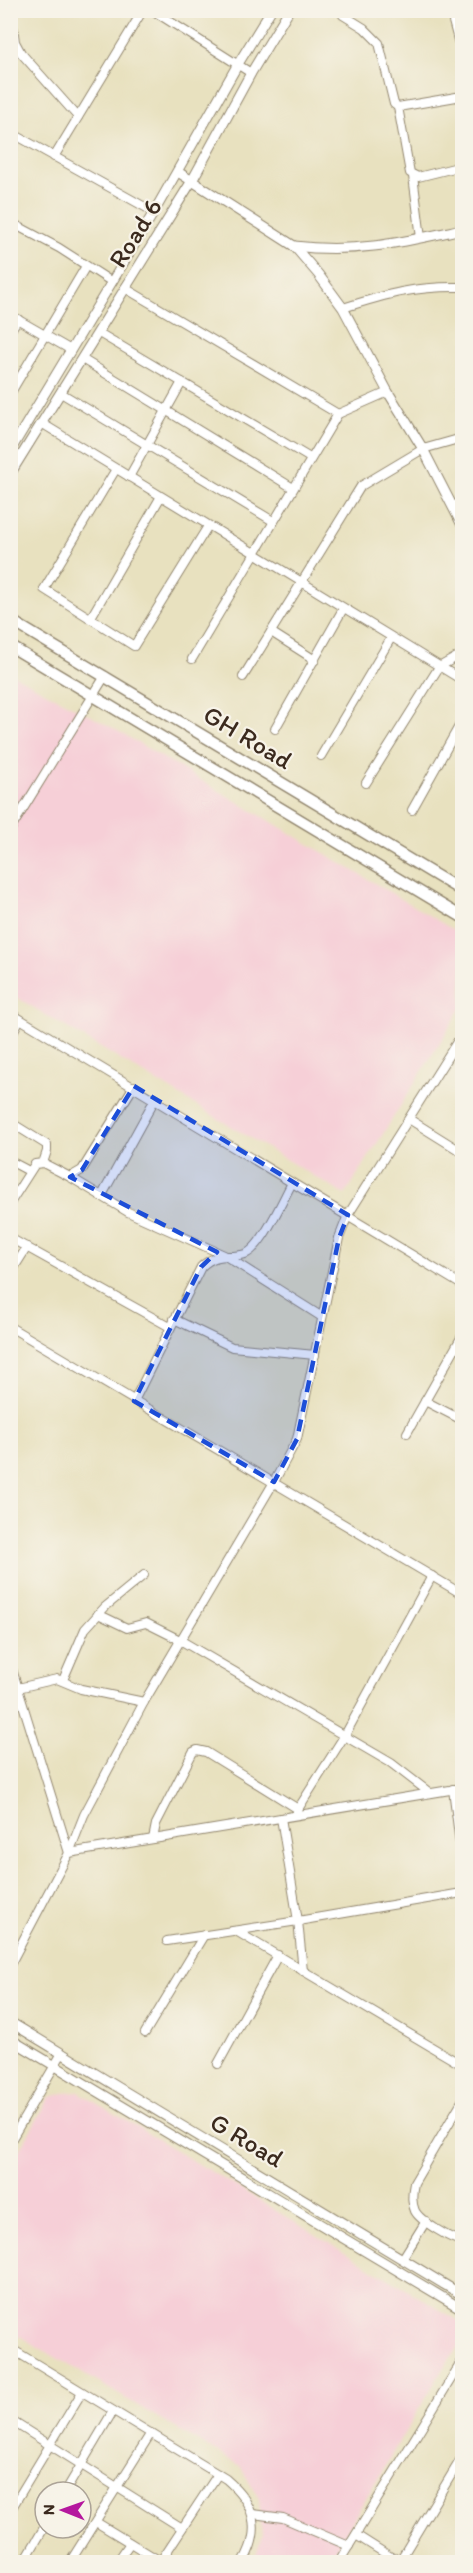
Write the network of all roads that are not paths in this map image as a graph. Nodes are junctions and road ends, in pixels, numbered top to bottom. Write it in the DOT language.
graph roads {
  1 [pos="11,10"];
  2 [pos="143,10"];
  3 [pos="152,10"];
  4 [pos="271,10"];
  5 [pos="290,10"];
  6 [pos="344,10"];
  7 [pos="450,10"];
  8 [pos="462,50"];
  9 [pos="238,64"];
  10 [pos="251,73"];
  11 [pos="462,96"];
  12 [pos="398,107"];
  13 [pos="78,117"];
  14 [pos="10,132"];
  15 [pos="54,157"];
  16 [pos="462,166"];
  17 [pos="178,171"];
  18 [pos="413,176"];
  19 [pos="193,179"];
  20 [pos="154,212"];
  21 [pos="10,222"];
  22 [pos="462,229"];
  23 [pos="421,238"];
  24 [pos="294,246"];
  25 [pos="86,266"];
  26 [pos="112,282"];
  27 [pos="462,287"];
  28 [pos="125,288"];
  29 [pos="343,309"];
  30 [pos="14,317"];
  31 [pos="10,331"];
  32 [pos="99,333"];
  33 [pos="45,334"];
  34 [pos="71,350"];
  35 [pos="82,359"];
  36 [pos="182,382"];
  37 [pos="388,392"];
  38 [pos="62,393"];
  39 [pos="10,394"];
  40 [pos="165,411"];
  41 [pos="338,414"];
  42 [pos="42,424"];
  43 [pos="462,438"];
  44 [pos="147,445"];
  45 [pos="423,449"];
  46 [pos="10,451"];
  47 [pos="310,458"];
  48 [pos="116,469"];
  49 [pos="10,474"];
  50 [pos="129,477"];
  51 [pos="293,488"];
  52 [pos="160,498"];
  53 [pos="458,507"];
  54 [pos="273,520"];
  55 [pos="462,525"];
  56 [pos="208,526"];
  57 [pos="255,555"];
  58 [pos="300,582"];
  59 [pos="344,609"];
  60 [pos="90,619"];
  61 [pos="10,620"];
  62 [pos="270,632"];
  63 [pos="391,638"];
  64 [pos="10,646"];
  65 [pos="461,657"];
  66 [pos="192,659"];
  67 [pos="315,660"];
  68 [pos="439,667"];
  69 [pos="105,676"];
  70 [pos="243,677"];
  71 [pos="462,680"];
  72 [pos="92,696"];
  73 [pos="462,721"];
  74 [pos="275,729"];
  75 [pos="321,756"];
  76 [pos="366,783"];
  77 [pos="412,810"];
  78 [pos="10,830"];
  79 [pos="462,891"];
  80 [pos="462,917"];
  81 [pos="10,1013"];
  82 [pos="20,1019"];
  83 [pos="462,1034"];
  84 [pos="10,1037"];
  85 [pos="134,1086"];
  86 [pos="155,1099"];
  87 [pos="409,1119"];
  88 [pos="10,1122"];
  89 [pos="462,1152"];
  90 [pos="10,1161"];
  91 [pos="43,1163"];
  92 [pos="29,1171"];
  93 [pos="70,1177"];
  94 [pos="292,1183"];
  95 [pos="101,1197"];
  96 [pos="10,1203"];
  97 [pos="348,1215"];
  98 [pos="10,1238"];
  99 [pos="27,1247"];
  100 [pos="224,1255"];
  101 [pos="10,1274"];
  102 [pos="462,1285"];
  103 [pos="322,1317"];
  104 [pos="174,1319"];
  105 [pos="10,1327"];
  106 [pos="170,1327"];
  107 [pos="462,1336"];
  108 [pos="315,1355"];
  109 [pos="134,1401"];
  110 [pos="425,1401"];
  111 [pos="462,1420"];
  112 [pos="407,1433"];
  113 [pos="274,1482"];
  114 [pos="144,1575"];
  115 [pos="432,1576"];
  116 [pos="462,1594"];
  117 [pos="98,1614"];
  118 [pos="180,1640"];
  119 [pos="10,1663"];
  120 [pos="63,1680"];
  121 [pos="18,1688"];
  122 [pos="144,1702"];
  123 [pos="345,1735"];
  124 [pos="462,1788"];
  125 [pos="453,1789"];
  126 [pos="430,1793"];
  127 [pos="297,1812"];
  128 [pos="281,1818"];
  129 [pos="153,1839"];
  130 [pos="69,1853"];
  131 [pos="462,1860"];
  132 [pos="462,1893"];
  133 [pos="298,1922"];
  134 [pos="236,1930"];
  135 [pos="204,1935"];
  136 [pos="167,1941"];
  137 [pos="278,1955"];
  138 [pos="10,1965"];
  139 [pos="303,1971"];
  140 [pos="10,2022"];
  141 [pos="145,2033"];
  142 [pos="10,2039"];
  143 [pos="62,2053"];
  144 [pos="218,2064"];
  145 [pos="462,2065"];
  146 [pos="54,2066"];
  147 [pos="462,2101"];
  148 [pos="10,2142"];
  149 [pos="426,2221"];
  150 [pos="462,2241"];
  151 [pos="402,2258"];
  152 [pos="462,2295"];
  153 [pos="462,2309"];
  154 [pos="11,2351"];
  155 [pos="462,2361"];
  156 [pos="82,2392"];
  157 [pos="113,2410"];
  158 [pos="12,2424"];
  159 [pos="151,2433"];
  160 [pos="50,2446"];
  161 [pos="462,2457"];
  162 [pos="81,2465"];
  163 [pos="218,2474"];
  164 [pos="72,2480"];
  165 [pos="117,2488"];
  166 [pos="10,2511"];
  167 [pos="253,2514"];
  168 [pos="96,2522"];
  169 [pos="182,2528"];
  170 [pos="356,2535"];
  171 [pos="37,2540"];
  172 [pos="130,2543"];
  173 [pos="349,2546"];
  174 [pos="390,2560"];
  175 [pos="24,2562"];
  176 [pos="70,2562"];
  177 [pos="117,2562"];
  178 [pos="160,2562"];
  179 [pos="243,2562"];
  180 [pos="339,2562"];
  1 -- 13 [label="street"];
  2 -- 13 [label="street"];
  3 -- 9 [label="street"];
  4 -- 9 [label="street, Road 6"];
  5 -- 10 [label="street, Road 6"];
  6 -- 12 [label="street"];
  7 -- 8 [label="street"];
  9 -- 10 [label="street"];
  9 -- 17 [label="street, Road 6"];
  10 -- 19 [label="street, Road 6"];
  11 -- 12 [label="street"];
  12 -- 18 [label="street"];
  13 -- 15 [label="street"];
  14 -- 15 [label="street"];
  15 -- 20 [label="street"];
  16 -- 18 [label="street"];
  17 -- 19 [label="street"];
  17 -- 20 [label="street, Road 6"];
  18 -- 23 [label="street"];
  19 -- 24 [label="street"];
  19 -- 28 [label="street, Road 6"];
  20 -- 26 [label="street, Road 6"];
  21 -- 25 [label="street"];
  22 -- 23 [label="street"];
  23 -- 24 [label="street"];
  24 -- 29 [label="street"];
  25 -- 26 [label="street"];
  25 -- 33 [label="street"];
  26 -- 34 [label="street, Road 6"];
  27 -- 29 [label="street"];
  28 -- 32 [label="street, Road 6"];
  28 -- 41 [label="street"];
  29 -- 37 [label="street"];
  30 -- 31 [label="street"];
  30 -- 33 [label="street"];
  32 -- 35 [label="street, Road 6"];
  32 -- 36 [label="street"];
  33 -- 34 [label="street"];
  33 -- 39 [label="street"];
  34 -- 46 [label="street, Road 6"];
  35 -- 38 [label="street, Road 6"];
  35 -- 40 [label="street"];
  36 -- 40 [label="street"];
  36 -- 47 [label="street"];
  37 -- 41 [label="street"];
  37 -- 45 [label="street"];
  38 -- 42 [label="street, Road 6"];
  38 -- 44 [label="street"];
  40 -- 44 [label="street"];
  40 -- 51 [label="street"];
  41 -- 47 [label="street"];
  42 -- 48 [label="street"];
  42 -- 49 [label="street, Road 6"];
  43 -- 45 [label="street"];
  44 -- 50 [label="street"];
  44 -- 54 [label="street"];
  45 -- 53 [label="street"];
  45 -- 58 [label="street"];
  47 -- 51 [label="street"];
  48 -- 50 [label="street"];
  48 -- 60 [label="street"];
  50 -- 52 [label="street"];
  51 -- 54 [label="street"];
  52 -- 56 [label="street"];
  52 -- 60 [label="street"];
  53 -- 55 [label="street"];
  54 -- 57 [label="street"];
  56 -- 57 [label="street"];
  56 -- 60 [label="street"];
  57 -- 58 [label="street"];
  57 -- 66 [label="street"];
  58 -- 59 [label="street"];
  58 -- 62 [label="street"];
  59 -- 63 [label="street"];
  59 -- 67 [label="street"];
  61 -- 69 [label="main road, GH Road"];
  62 -- 67 [label="street"];
  62 -- 70 [label="street"];
  63 -- 68 [label="street"];
  63 -- 75 [label="street"];
  64 -- 72 [label="main road, GH Road"];
  65 -- 68 [label="street"];
  67 -- 74 [label="street"];
  68 -- 71 [label="street"];
  68 -- 76 [label="street"];
  69 -- 72 [label="street"];
  69 -- 79 [label="main road, GH Road"];
  72 -- 78 [label="street"];
  72 -- 80 [label="main road, GH Road"];
  73 -- 77 [label="street"];
  81 -- 82 [label="street"];
  82 -- 84 [label="street"];
  82 -- 85 [label="street"];
  83 -- 87 [label="street"];
  85 -- 86 [label="street"];
  85 -- 93 [label="street"];
  86 -- 94 [label="street"];
  86 -- 95 [label="street"];
  87 -- 89 [label="street"];
  87 -- 97 [label="street"];
  88 -- 91 [label="street"];
  90 -- 92 [label="street"];
  91 -- 92 [label="street"];
  91 -- 93 [label="street"];
  92 -- 96 [label="street"];
  93 -- 95 [label="street"];
  94 -- 97 [label="street"];
  94 -- 100 [label="street"];
  95 -- 100 [label="street"];
  97 -- 102 [label="street"];
  97 -- 103 [label="street"];
  98 -- 99 [label="street"];
  99 -- 101 [label="street"];
  99 -- 106 [label="street"];
  100 -- 103 [label="street"];
  100 -- 104 [label="street"];
  103 -- 108 [label="street"];
  104 -- 106 [label="street"];
  104 -- 108 [label="street"];
  105 -- 109 [label="street"];
  106 -- 109 [label="street"];
  107 -- 110 [label="street"];
  108 -- 113 [label="street"];
  109 -- 113 [label="street"];
  110 -- 111 [label="street"];
  110 -- 112 [label="street"];
  113 -- 115 [label="street"];
  113 -- 118 [label="street"];
  114 -- 117 [label="street"];
  115 -- 116 [label="street"];
  115 -- 123 [label="street"];
  117 -- 118 [label="street"];
  117 -- 120 [label="street"];
  118 -- 122 [label="street"];
  118 -- 123 [label="street"];
  119 -- 121 [label="street"];
  120 -- 121 [label="street"];
  120 -- 122 [label="street"];
  121 -- 130 [label="street"];
  122 -- 130 [label="street"];
  123 -- 126 [label="street"];
  123 -- 127 [label="street"];
  124 -- 125 [label="street"];
  125 -- 126 [label="street"];
  125 -- 131 [label="street"];
  126 -- 127 [label="street"];
  127 -- 128 [label="street"];
  127 -- 129 [label="street"];
  128 -- 129 [label="street"];
  128 -- 133 [label="street"];
  129 -- 130 [label="street"];
  130 -- 138 [label="street"];
  132 -- 133 [label="street"];
  133 -- 134 [label="street"];
  133 -- 139 [label="street"];
  134 -- 135 [label="street"];
  134 -- 137 [label="street"];
  135 -- 136 [label="street"];
  135 -- 141 [label="street"];
  137 -- 139 [label="street"];
  137 -- 144 [label="street"];
  139 -- 145 [label="street"];
  140 -- 143 [label="street, G Road"];
  142 -- 146 [label="street, G Road"];
  143 -- 146 [label="street"];
  143 -- 151 [label="street, G Road"];
  146 -- 148 [label="street"];
  146 -- 153 [label="street, G Road"];
  147 -- 149 [label="street"];
  149 -- 150 [label="street"];
  149 -- 151 [label="street"];
  151 -- 152 [label="street, G Road"];
  154 -- 156 [label="street"];
  155 -- 170 [label="street"];
  156 -- 157 [label="street"];
  156 -- 160 [label="street"];
  157 -- 159 [label="street"];
  157 -- 162 [label="street"];
  158 -- 160 [label="street"];
  159 -- 163 [label="street"];
  159 -- 165 [label="street"];
  160 -- 162 [label="street"];
  160 -- 166 [label="street"];
  161 -- 174 [label="street"];
  162 -- 164 [label="street"];
  162 -- 165 [label="street"];
  163 -- 167 [label="street"];
  163 -- 169 [label="street"];
  165 -- 168 [label="street"];
  165 -- 169 [label="street"];
  167 -- 173 [label="street"];
  167 -- 179 [label="street"];
  168 -- 172 [label="street"];
  168 -- 176 [label="street"];
  169 -- 178 [label="street"];
  170 -- 173 [label="street"];
  170 -- 174 [label="street"];
  171 -- 175 [label="street"];
  172 -- 177 [label="street"];
  172 -- 178 [label="street"];
  173 -- 180 [label="street"];
}
